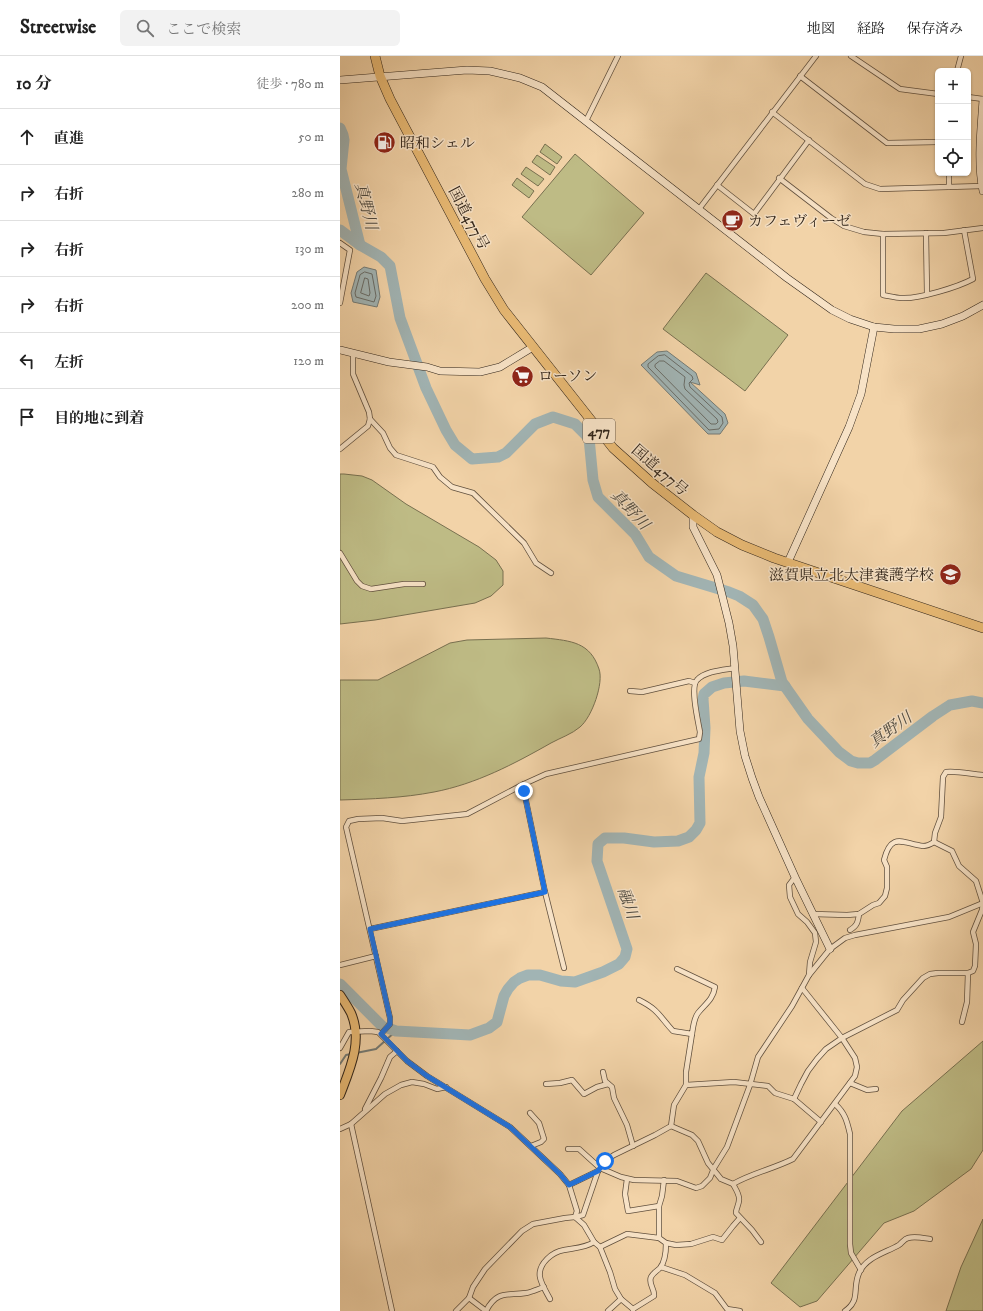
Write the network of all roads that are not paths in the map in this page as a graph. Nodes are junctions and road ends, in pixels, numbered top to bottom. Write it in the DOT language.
graph roads {
  1 [pos="375,56"];
  2 [pos="618,56"];
  3 [pos="816,56"];
  4 [pos="851,56"];
  5 [pos="961,56"];
  6 [pos="959,68"];
  7 [pos="380,76"];
  8 [pos="800,76"];
  9 [pos="340,80"];
  10 [pos="935,94"];
  11 [pos="971,98"];
  12 [pos="983,100"];
  13 [pos="772,112"];
  14 [pos="586,121"];
  15 [pos="808,140"];
  16 [pos="935,142"];
  17 [pos="949,176"];
  18 [pos="779,178"];
  19 [pos="717,185"];
  20 [pos="949,187"];
  21 [pos="982,188"];
  22 [pos="699,209"];
  23 [pos="983,228"];
  24 [pos="964,230"];
  25 [pos="926,233"];
  26 [pos="884,234"];
  27 [pos="340,243"];
  28 [pos="926,294"];
  29 [pos="340,303"];
  30 [pos="983,305"];
  31 [pos="874,327"];
  32 [pos="533,347"];
  33 [pos="340,350"];
  34 [pos="353,353"];
  35 [pos="370,419"];
  36 [pos="340,449"];
  37 [pos="693,516"];
  38 [pos="340,553"];
  39 [pos="788,562"];
  40 [pos="551,573"];
  41 [pos="423,584"];
  42 [pos="983,628"];
  43 [pos="735,668"];
  44 [pos="695,683"];
  45 [pos="630,691"];
  46 [pos="983,775"];
  47 [pos="524,784"];
  48 [pos="934,842"];
  49 [pos="795,877"];
  50 [pos="545,892"];
  51 [pos="983,903"];
  52 [pos="813,914"];
  53 [pos="860,914"];
  54 [pos="370,929"];
  55 [pos="850,930"];
  56 [pos="830,949"];
  57 [pos="376,956"];
  58 [pos="340,965"];
  59 [pos="564,968"];
  60 [pos="677,969"];
  61 [pos="968,973"];
  62 [pos="809,975"];
  63 [pos="802,988"];
  64 [pos="340,995"];
  65 [pos="639,1000"];
  66 [pos="962,1022"];
  67 [pos="355,1031"];
  68 [pos="381,1034"];
  69 [pos="692,1034"];
  70 [pos="842,1038"];
  71 [pos="340,1048"];
  72 [pos="397,1051"];
  73 [pos="603,1072"];
  74 [pos="850,1083"];
  75 [pos="546,1084"];
  76 [pos="608,1084"];
  77 [pos="686,1085"];
  78 [pos="750,1085"];
  79 [pos="446,1087"];
  80 [pos="876,1089"];
  81 [pos="340,1095"];
  82 [pos="794,1100"];
  83 [pos="835,1104"];
  84 [pos="363,1113"];
  85 [pos="530,1113"];
  86 [pos="821,1122"];
  87 [pos="351,1124"];
  88 [pos="671,1126"];
  89 [pos="340,1128"];
  90 [pos="531,1146"];
  91 [pos="633,1146"];
  92 [pos="568,1149"];
  93 [pos="714,1168"];
  94 [pos="599,1170"];
  95 [pos="627,1179"];
  96 [pos="664,1180"];
  97 [pos="733,1184"];
  98 [pos="569,1185"];
  99 [pos="659,1206"];
  100 [pos="575,1217"];
  101 [pos="740,1218"];
  102 [pos="659,1238"];
  103 [pos="930,1239"];
  104 [pos="594,1242"];
  105 [pos="761,1242"];
  106 [pos="666,1243"];
  107 [pos="600,1247"];
  108 [pos="661,1267"];
  109 [pos="861,1270"];
  110 [pos="544,1287"];
  111 [pos="468,1298"];
  112 [pos="550,1299"];
  113 [pos="621,1299"];
  114 [pos="633,1310"];
  115 [pos="392,1311"];
  116 [pos="456,1311"];
  117 [pos="486,1311"];
  118 [pos="608,1311"];
  119 [pos="740,1311"];
  120 [pos="845,1311"];
  1 -- 7 [label="highway, 国道477号 / 477"];
  2 -- 14 [label="street"];
  3 -- 8 [label="street"];
  4 -- 10 [label="street"];
  5 -- 6 [label="street"];
  7 -- 9 [label="street"];
  7 -- 14 [label="street"];
  7 -- 32 [label="highway, 国道477号 / 477"];
  8 -- 13 [label="street"];
  8 -- 16 [label="street"];
  11 -- 12 [label="street"];
  12 -- 21 [label="street"];
  13 -- 15 [label="street"];
  13 -- 19 [label="street"];
  14 -- 22 [label="street"];
  15 -- 18 [label="street"];
  15 -- 20 [label="street"];
  17 -- 20 [label="street"];
  18 -- 19 [label="street"];
  18 -- 26 [label="street"];
  19 -- 22 [label="street"];
  20 -- 21 [label="street"];
  22 -- 31 [label="street"];
  23 -- 24 [label="street"];
  24 -- 25 [label="street"];
  24 -- 28 [label="street"];
  25 -- 26 [label="street"];
  25 -- 28 [label="street"];
  26 -- 28 [label="street"];
  27 -- 29 [label="street"];
  30 -- 31 [label="street"];
  31 -- 39 [label="street"];
  32 -- 34 [label="street"];
  32 -- 37 [label="highway, 国道477号 / 477"];
  33 -- 34 [label="street"];
  34 -- 35 [label="street"];
  35 -- 36 [label="street"];
  35 -- 40 [label="street"];
  37 -- 39 [label="highway, 国道477号 / 477"];
  37 -- 43 [label="street"];
  38 -- 41 [label="street"];
  39 -- 42 [label="highway, 国道477号 / 477"];
  43 -- 44 [label="street"];
  43 -- 49 [label="street"];
  44 -- 45 [label="street"];
  44 -- 47 [label="street"];
  46 -- 48 [label="street"];
  47 -- 50 [label="street"];
  47 -- 54 [label="street"];
  48 -- 51 [label="street"];
  48 -- 53 [label="street"];
  49 -- 52 [label="street"];
  49 -- 62 [label="street"];
  50 -- 54 [label="street"];
  50 -- 59 [label="street"];
  51 -- 56 [label="street"];
  51 -- 61 [label="street"];
  52 -- 53 [label="street"];
  52 -- 56 [label="street"];
  53 -- 55 [label="street"];
  54 -- 57 [label="street"];
  56 -- 62 [label="street"];
  57 -- 58 [label="street"];
  57 -- 68 [label="street"];
  60 -- 69 [label="street"];
  61 -- 66 [label="street"];
  61 -- 70 [label="street"];
  62 -- 63 [label="street"];
  63 -- 70 [label="street"];
  63 -- 78 [label="street"];
  64 -- 67 [label="main road"];
  65 -- 69 [label="street"];
  67 -- 68 [label="street"];
  67 -- 71 [label="street"];
  67 -- 81 [label="main road"];
  68 -- 72 [label="street"];
  69 -- 77 [label="street"];
  70 -- 74 [label="street"];
  70 -- 82 [label="street"];
  72 -- 79 [label="street"];
  72 -- 84 [label="street"];
  73 -- 76 [label="street"];
  74 -- 80 [label="street"];
  74 -- 83 [label="street"];
  75 -- 76 [label="street"];
  76 -- 91 [label="street"];
  77 -- 78 [label="street"];
  77 -- 88 [label="street"];
  78 -- 82 [label="street"];
  78 -- 93 [label="street"];
  79 -- 84 [label="street"];
  79 -- 90 [label="street"];
  82 -- 86 [label="street"];
  83 -- 86 [label="street"];
  83 -- 109 [label="street"];
  84 -- 87 [label="street"];
  85 -- 90 [label="street"];
  86 -- 97 [label="street"];
  87 -- 89 [label="street"];
  87 -- 115 [label="street"];
  88 -- 91 [label="street"];
  88 -- 93 [label="street"];
  90 -- 98 [label="street"];
  91 -- 94 [label="street"];
  92 -- 94 [label="street"];
  93 -- 96 [label="street"];
  93 -- 97 [label="street"];
  94 -- 95 [label="street"];
  94 -- 98 [label="street"];
  94 -- 100 [label="street"];
  95 -- 96 [label="street"];
  95 -- 99 [label="street"];
  96 -- 99 [label="street"];
  97 -- 101 [label="street"];
  98 -- 100 [label="street"];
  99 -- 102 [label="street"];
  100 -- 104 [label="street"];
  100 -- 111 [label="street"];
  101 -- 105 [label="street"];
  101 -- 106 [label="street"];
  102 -- 106 [label="street"];
  102 -- 107 [label="street"];
  103 -- 109 [label="street"];
  104 -- 107 [label="street"];
  104 -- 110 [label="street"];
  106 -- 108 [label="street"];
  107 -- 113 [label="street"];
  108 -- 114 [label="street"];
  108 -- 119 [label="street"];
  109 -- 120 [label="street"];
  110 -- 112 [label="street"];
  110 -- 117 [label="street"];
  111 -- 116 [label="street"];
  111 -- 117 [label="street"];
  113 -- 114 [label="street"];
  113 -- 118 [label="street"];
}
